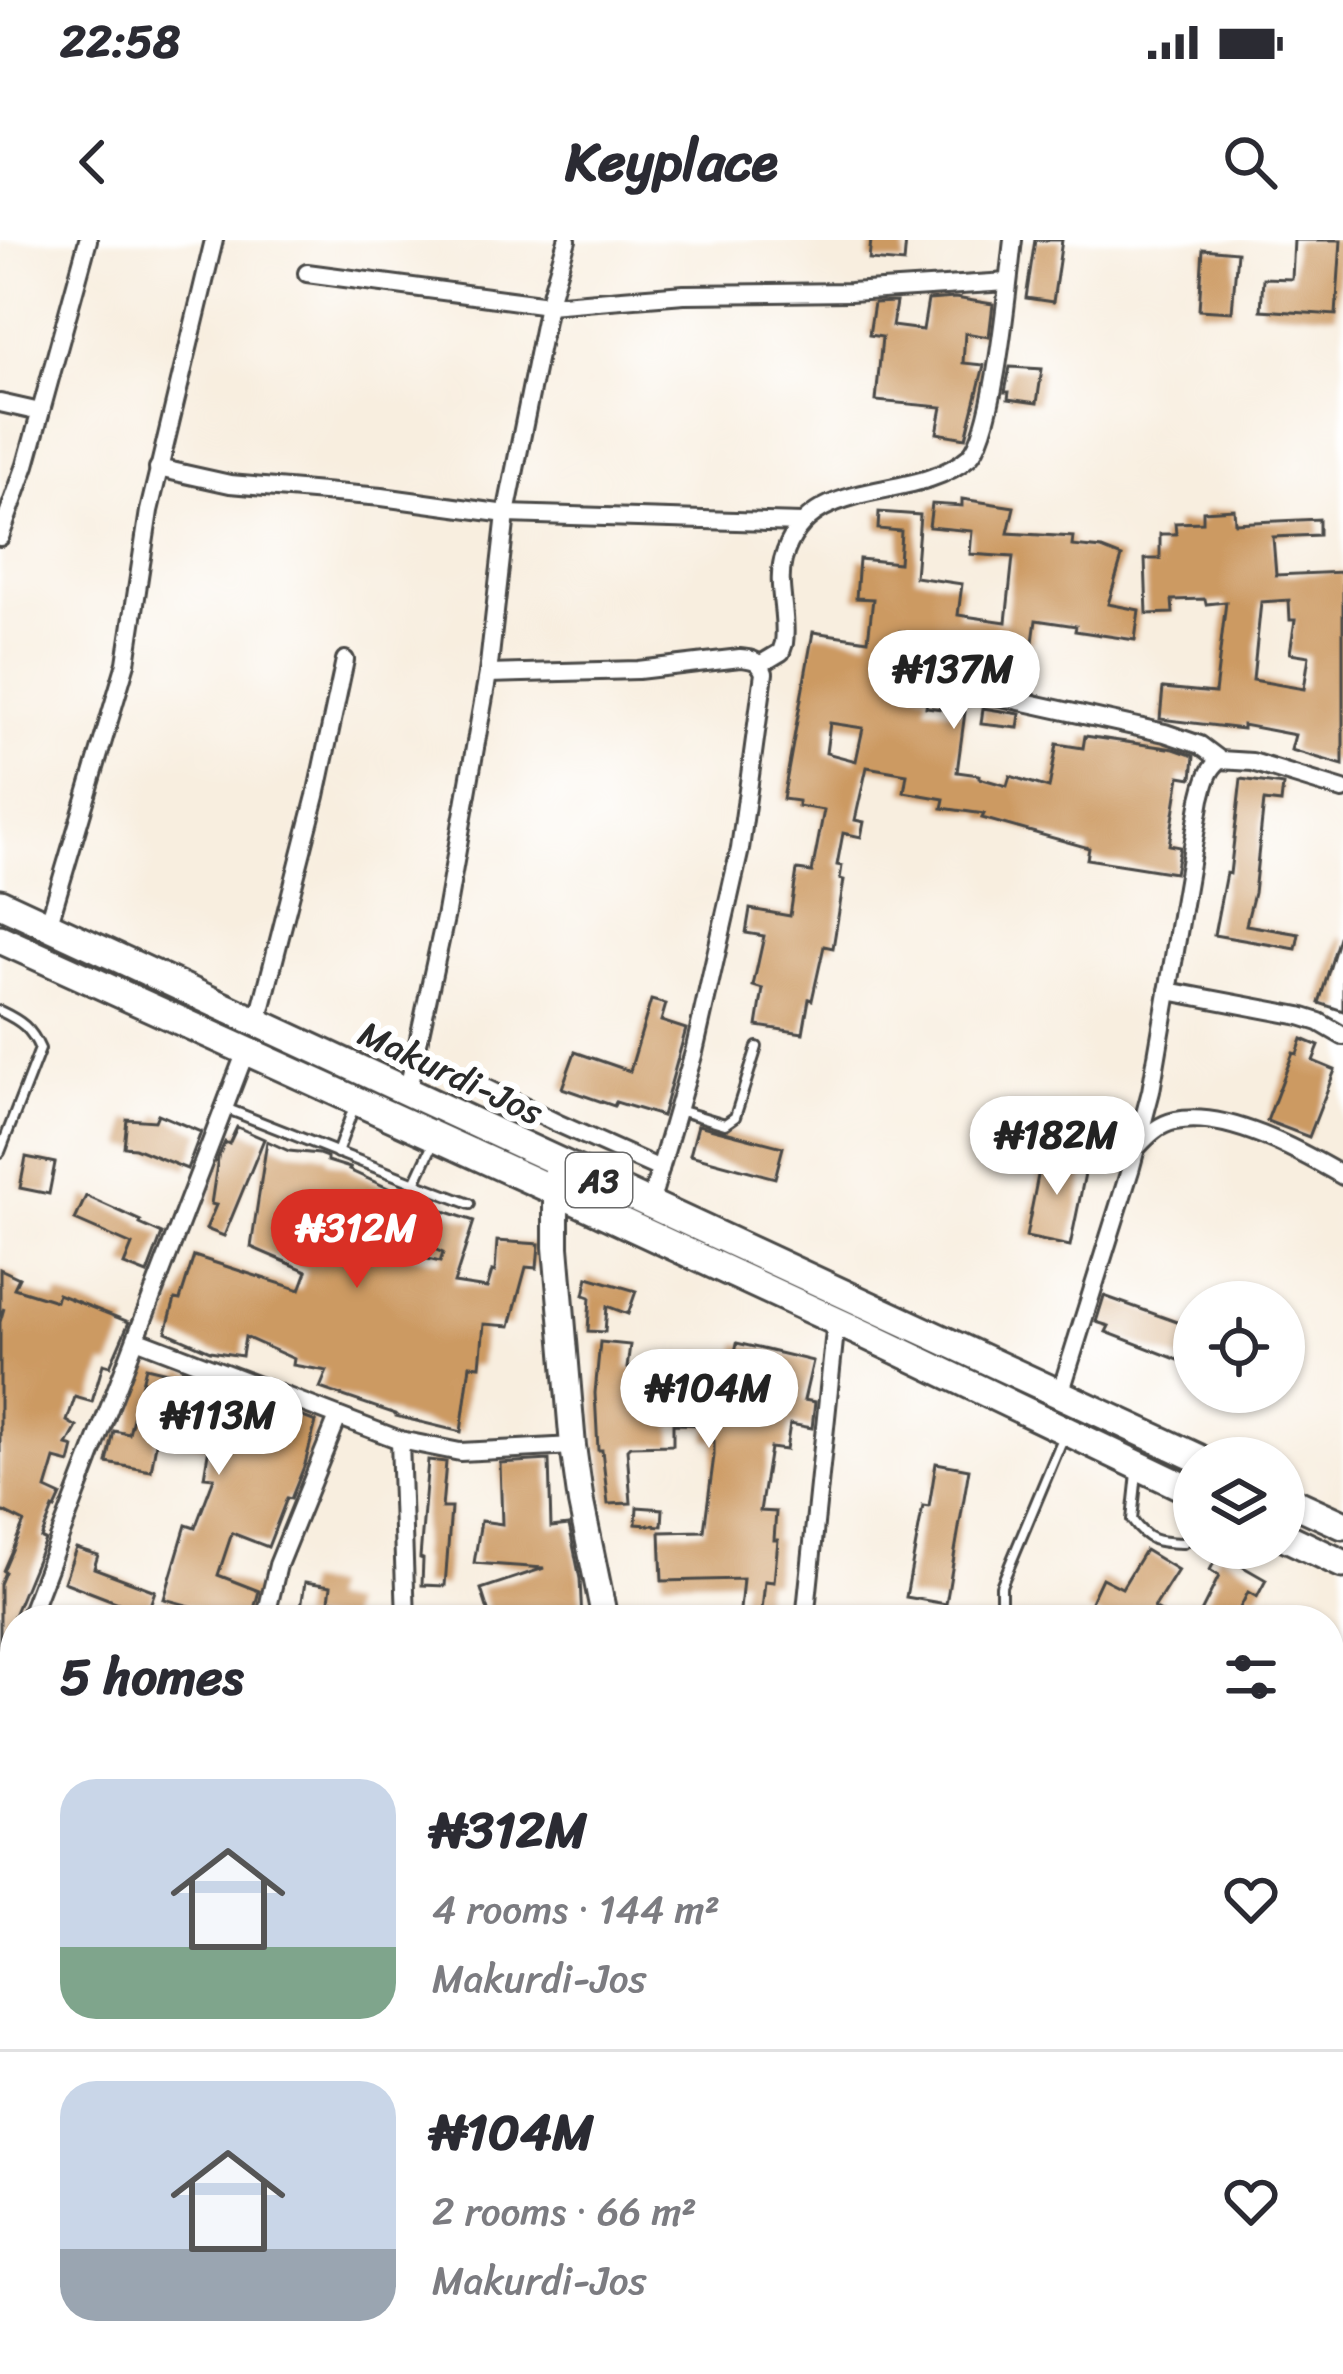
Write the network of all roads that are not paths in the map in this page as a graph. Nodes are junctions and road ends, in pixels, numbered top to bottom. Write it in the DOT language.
graph roads {
  1 [pos="88,240"];
  2 [pos="214,240"];
  3 [pos="567,240"];
  4 [pos="1013,240"];
  5 [pos="307,273"];
  6 [pos="1008,282"];
  7 [pos="548,305"];
  8 [pos="0,403"];
  9 [pos="40,412"];
  10 [pos="158,467"];
  11 [pos="5,507"];
  12 [pos="506,514"];
  13 [pos="802,523"];
  14 [pos="0,537"];
  15 [pos="345,660"];
  16 [pos="761,664"];
  17 [pos="488,674"];
  18 [pos="910,677"];
  19 [pos="1220,760"];
  20 [pos="1343,790"];
  21 [pos="0,903"];
  22 [pos="48,926"];
  23 [pos="0,939"];
  24 [pos="1168,991"];
  25 [pos="0,1011"];
  26 [pos="258,1022"];
  27 [pos="1343,1036"];
  28 [pos="757,1047"];
  29 [pos="246,1051"];
  30 [pos="417,1055"];
  31 [pos="407,1094"];
  32 [pos="356,1101"];
  33 [pos="224,1108"];
  34 [pos="677,1110"];
  35 [pos="557,1124"];
  36 [pos="436,1137"];
  37 [pos="1136,1147"];
  38 [pos="0,1152"];
  39 [pos="337,1153"];
  40 [pos="556,1160"];
  41 [pos="660,1169"];
  42 [pos="1343,1176"];
  43 [pos="415,1183"];
  44 [pos="555,1191"];
  45 [pos="470,1204"];
  46 [pos="650,1204"];
  47 [pos="836,1321"];
  48 [pos="136,1339"];
  49 [pos="1060,1394"];
  50 [pos="338,1417"];
  51 [pos="1066,1431"];
  52 [pos="400,1440"];
  53 [pos="573,1446"];
  54 [pos="1173,1446"];
  55 [pos="1138,1466"];
  56 [pos="1173,1482"];
  57 [pos="1305,1508"];
  58 [pos="1343,1526"];
  59 [pos="1173,1542"];
  60 [pos="1305,1546"];
  61 [pos="1343,1564"];
  62 [pos="34,1605"];
  63 [pos="269,1605"];
  64 [pos="406,1605"];
  65 [pos="602,1605"];
  66 [pos="807,1605"];
  67 [pos="1001,1605"];
  1 -- 9 [label="street"];
  2 -- 10 [label="street"];
  3 -- 7 [label="street"];
  4 -- 6 [label="street"];
  5 -- 7 [label="street"];
  6 -- 7 [label="street"];
  6 -- 13 [label="street"];
  7 -- 12 [label="street"];
  8 -- 9 [label="street"];
  9 -- 11 [label="street"];
  10 -- 12 [label="street"];
  10 -- 22 [label="street"];
  11 -- 14 [label="street"];
  12 -- 13 [label="street"];
  12 -- 17 [label="street"];
  13 -- 16 [label="street"];
  15 -- 26 [label="street"];
  16 -- 17 [label="street"];
  16 -- 34 [label="street"];
  17 -- 30 [label="street"];
  18 -- 19 [label="street"];
  19 -- 20 [label="street"];
  19 -- 24 [label="street"];
  21 -- 22 [label="highway, Makurdi-Jos / A3"];
  22 -- 26 [label="highway, Makurdi-Jos / A3"];
  23 -- 29 [label="highway, Makurdi-Jos / A3"];
  24 -- 27 [label="street"];
  24 -- 37 [label="street"];
  25 -- 38 [label="lane"];
  26 -- 31 [label="highway, Makurdi-Jos / A3"];
  28 -- 34 [label="lane"];
  29 -- 32 [label="highway, Makurdi-Jos / A3"];
  29 -- 33 [label="street"];
  30 -- 31 [label="street"];
  30 -- 35 [label="street"];
  31 -- 40 [label="highway, Makurdi-Jos / A3"];
  32 -- 36 [label="highway, Makurdi-Jos / A3"];
  32 -- 39 [label="lane"];
  33 -- 39 [label="lane"];
  33 -- 48 [label="street"];
  34 -- 41 [label="street"];
  35 -- 40 [label="street"];
  35 -- 41 [label="street"];
  36 -- 43 [label="lane"];
  36 -- 44 [label="highway, Makurdi-Jos / A3"];
  37 -- 42 [label="street"];
  37 -- 49 [label="street"];
  39 -- 43 [label="lane"];
  40 -- 44 [label="main road"];
  40 -- 46 [label="highway, Makurdi-Jos / A3"];
  41 -- 46 [label="street"];
  43 -- 45 [label="lane"];
  44 -- 47 [label="highway, Makurdi-Jos / A3"];
  44 -- 53 [label="main road"];
  46 -- 49 [label="highway, Makurdi-Jos / A3"];
  47 -- 51 [label="highway, Makurdi-Jos / A3"];
  47 -- 66 [label="street"];
  48 -- 50 [label="street"];
  48 -- 62 [label="street"];
  49 -- 54 [label="highway, Makurdi-Jos / A3"];
  50 -- 52 [label="street"];
  50 -- 63 [label="street"];
  51 -- 55 [label="highway, Makurdi-Jos / A3"];
  51 -- 67 [label="lane"];
  52 -- 53 [label="street"];
  52 -- 64 [label="street"];
  53 -- 65 [label="main road"];
  55 -- 56 [label="highway, Makurdi-Jos / A3"];
  55 -- 59 [label="lane"];
  57 -- 58 [label="highway"];
  60 -- 61 [label="highway"];
}
